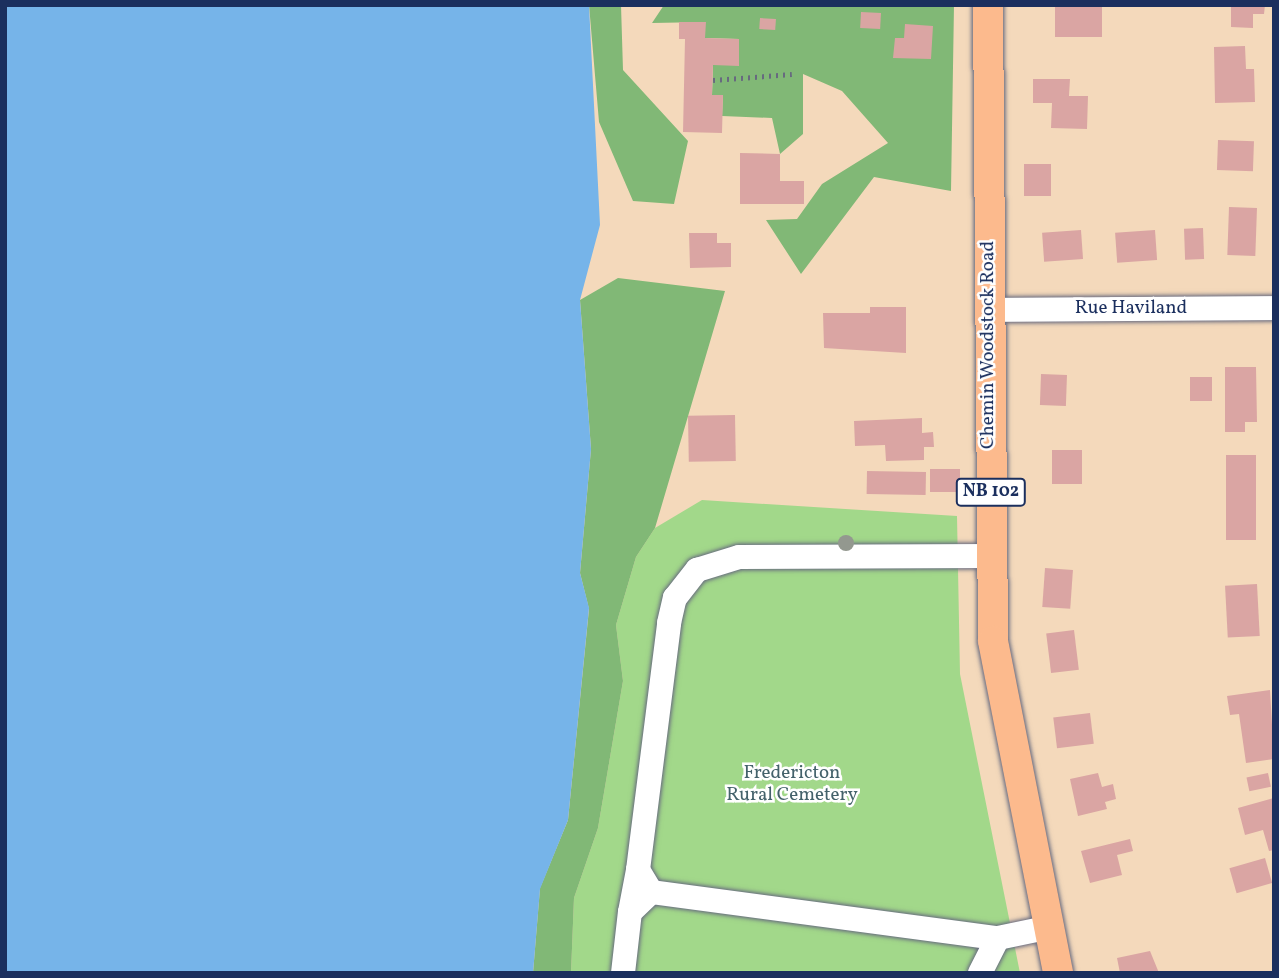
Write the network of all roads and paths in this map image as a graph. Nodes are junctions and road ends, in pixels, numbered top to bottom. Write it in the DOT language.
graph roads {
  1 [pos="988,5"];
  2 [pos="792,74"];
  3 [pos="713,80"];
  4 [pos="1274,308"];
  5 [pos="988,310"];
  6 [pos="992,556"];
  7 [pos="638,870"];
  8 [pos="652,892"];
  9 [pos="630,912"];
  10 [pos="1046,929"];
  11 [pos="985,950"];
  12 [pos="623,973"];
  13 [pos="1058,973"];
  1 -- 5 [label="main road, Chemin Woodstock Road / NB 102"];
  2 -- 3 [label="path"];
  4 -- 5 [label="street, Rue Haviland"];
  5 -- 6 [label="main road, Chemin Woodstock Road / NB 102"];
  6 -- 7 [label="street"];
  6 -- 10 [label="main road, Chemin Woodstock Road / NB 102"];
  7 -- 8 [label="street"];
  7 -- 9 [label="street"];
  8 -- 9 [label="street"];
  8 -- 11 [label="street"];
  9 -- 12 [label="street"];
  10 -- 11 [label="street"];
  10 -- 13 [label="main road, Chemin Woodstock Road / NB 102"];
}
